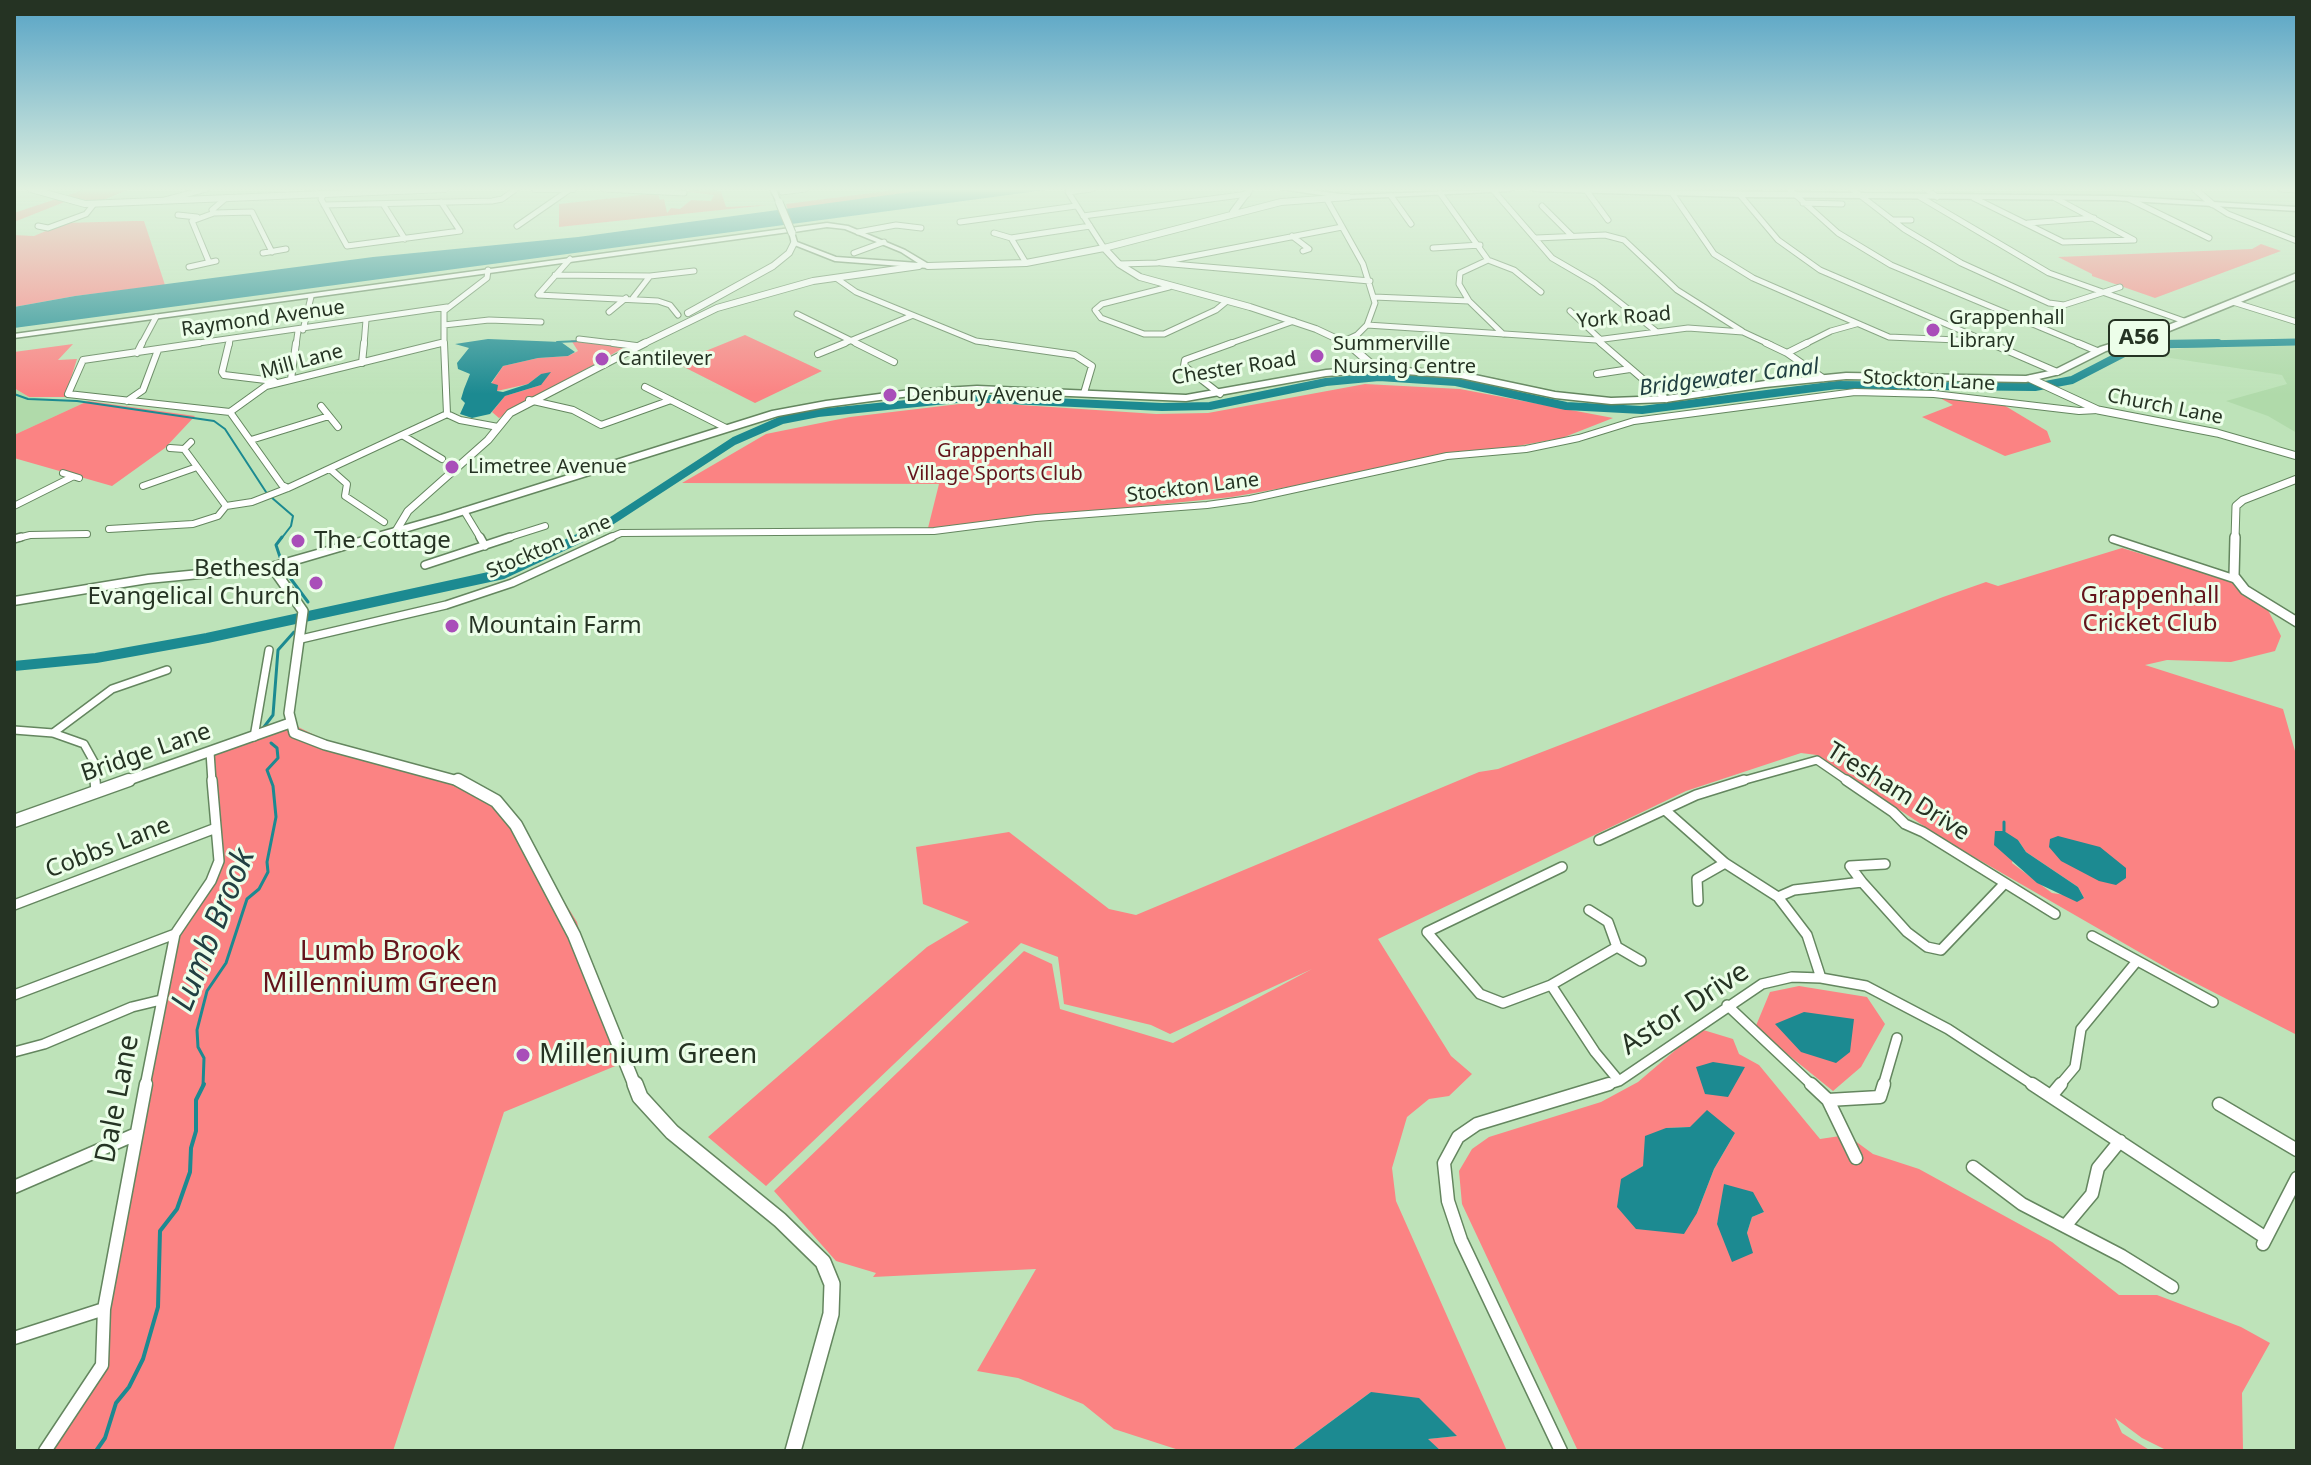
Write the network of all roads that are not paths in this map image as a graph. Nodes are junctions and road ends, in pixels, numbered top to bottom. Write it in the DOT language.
graph roads {
  1 [pos="207,257"];
  2 [pos="582,257"];
  3 [pos="784,257"];
  4 [pos="835,257"];
  5 [pos="909,257"];
  6 [pos="1023,257"];
  7 [pos="1055,257"];
  8 [pos="1113,257"];
  9 [pos="1185,257"];
  10 [pos="1358,257"];
  11 [pos="1551,257"];
  12 [pos="1642,257"];
  13 [pos="1719,257"];
  14 [pos="1801,257"];
  15 [pos="1878,257"];
  16 [pos="1953,257"];
  17 [pos="2022,257"];
  18 [pos="570,259"];
  19 [pos="1488,260"];
  20 [pos="216,261"];
  21 [pos="209,262"];
  22 [pos="1026,263"];
  23 [pos="1157,263"];
  24 [pos="1119,264"];
  25 [pos="923,266"];
  26 [pos="189,267"];
  27 [pos="488,270"];
  28 [pos="694,271"];
  29 [pos="555,275"];
  30 [pos="650,276"];
  31 [pos="2297,276"];
  32 [pos="836,278"];
  33 [pos="1370,281"];
  34 [pos="1169,287"];
  35 [pos="2120,287"];
  36 [pos="1541,292"];
  37 [pos="2104,293"];
  38 [pos="311,297"];
  39 [pos="1374,297"];
  40 [pos="630,298"];
  41 [pos="1227,301"];
  42 [pos="1469,301"];
  43 [pos="2233,302"];
  44 [pos="447,307"];
  45 [pos="1570,311"];
  46 [pos="609,312"];
  47 [pos="797,314"];
  48 [pos="678,315"];
  49 [pos="911,316"];
  50 [pos="156,317"];
  51 [pos="366,320"];
  52 [pos="1294,321"];
  53 [pos="2184,321"];
  54 [pos="2297,322"];
  55 [pos="551,323"];
  56 [pos="1857,323"];
  57 [pos="444,325"];
  58 [pos="1367,325"];
  59 [pos="300,330"];
  60 [pos="668,331"];
  61 [pos="1657,332"];
  62 [pos="1743,332"];
  63 [pos="1504,335"];
  64 [pos="14,336"];
  65 [pos="579,339"];
  66 [pos="230,340"];
  67 [pos="1598,340"];
  68 [pos="1981,340"];
  69 [pos="851,341"];
  70 [pos="1344,341"];
  71 [pos="442,343"];
  72 [pos="636,346"];
  73 [pos="158,350"];
  74 [pos="2097,351"];
  75 [pos="137,353"];
  76 [pos="1787,353"];
  77 [pos="818,354"];
  78 [pos="362,363"];
  79 [pos="887,365"];
  80 [pos="1377,369"];
  81 [pos="1630,369"];
  82 [pos="2057,372"];
  83 [pos="1597,374"];
  84 [pos="1823,378"];
  85 [pos="291,379"];
  86 [pos="279,381"];
  87 [pos="2035,381"];
  88 [pos="645,387"];
  89 [pos="1084,393"];
  90 [pos="1220,394"];
  91 [pos="1666,399"];
  92 [pos="529,400"];
  93 [pos="671,400"];
  94 [pos="127,401"];
  95 [pos="321,406"];
  96 [pos="2098,410"];
  97 [pos="230,412"];
  98 [pos="447,414"];
  99 [pos="329,416"];
  100 [pos="338,427"];
  101 [pos="498,427"];
  102 [pos="726,428"];
  103 [pos="402,435"];
  104 [pos="251,440"];
  105 [pos="191,442"];
  106 [pos="170,448"];
  107 [pos="184,449"];
  108 [pos="2297,456"];
  109 [pos="442,459"];
  110 [pos="197,467"];
  111 [pos="330,469"];
  112 [pos="63,473"];
  113 [pos="2297,479"];
  114 [pos="143,486"];
  115 [pos="288,488"];
  116 [pos="14,506"];
  117 [pos="226,506"];
  118 [pos="464,511"];
  119 [pos="384,522"];
  120 [pos="545,526"];
  121 [pos="109,529"];
  122 [pos="396,531"];
  123 [pos="87,534"];
  124 [pos="14,539"];
  125 [pos="2113,539"];
  126 [pos="485,546"];
  127 [pos="425,565"];
  128 [pos="272,567"];
  129 [pos="2235,579"];
  130 [pos="14,601"];
  131 [pos="2297,622"];
  132 [pos="301,639"];
  133 [pos="269,650"];
  134 [pos="167,670"];
  135 [pos="290,723"];
  136 [pos="14,730"];
  137 [pos="53,733"];
  138 [pos="254,737"];
  139 [pos="210,752"];
  140 [pos="96,792"];
  141 [pos="1665,810"];
  142 [pos="14,821"];
  143 [pos="216,828"];
  144 [pos="1599,840"];
  145 [pos="1725,863"];
  146 [pos="1885,864"];
  147 [pos="1562,867"];
  148 [pos="1862,882"];
  149 [pos="2005,883"];
  150 [pos="1778,897"];
  151 [pos="1698,901"];
  152 [pos="14,905"];
  153 [pos="1589,910"];
  154 [pos="2055,914"];
  155 [pos="175,934"];
  156 [pos="2092,936"];
  157 [pos="1617,947"];
  158 [pos="1641,961"];
  159 [pos="2137,961"];
  160 [pos="1821,978"];
  161 [pos="1551,985"];
  162 [pos="14,995"];
  163 [pos="161,1000"];
  164 [pos="2213,1002"];
  165 [pos="1727,1005"];
  166 [pos="1897,1038"];
  167 [pos="14,1052"];
  168 [pos="1619,1081"];
  169 [pos="2051,1096"];
  170 [pos="1828,1100"];
  171 [pos="2219,1104"];
  172 [pos="134,1135"];
  173 [pos="2120,1141"];
  174 [pos="2297,1150"];
  175 [pos="1856,1158"];
  176 [pos="1973,1167"];
  177 [pos="2297,1178"];
  178 [pos="14,1187"];
  179 [pos="2066,1225"];
  180 [pos="2172,1287"];
  181 [pos="104,1309"];
  182 [pos="14,1338"];
  183 [pos="45,1451"];
  184 [pos="793,1451"];
  185 [pos="1561,1451"];
  1 -- 21 [label="street"];
  2 -- 18 [label="main road"];
  3 -- 60 [label="street"];
  4 -- 25 [label="main road"];
  5 -- 25 [label="main road"];
  6 -- 22 [label="street"];
  7 -- 22 [label="street"];
  8 -- 24 [label="street"];
  9 -- 23 [label="street"];
  10 -- 33 [label="street"];
  11 -- 61 [label="street"];
  12 -- 62 [label="street"];
  13 -- 56 [label="street"];
  14 -- 68 [label="street"];
  15 -- 74 [label="street"];
  16 -- 37 [label="street"];
  17 -- 37 [label="street"];
  18 -- 27 [label="main road"];
  18 -- 29 [label="street"];
  19 -- 36 [label="street"];
  19 -- 42 [label="street"];
  20 -- 21 [label="street"];
  21 -- 26 [label="street"];
  22 -- 25 [label="street"];
  23 -- 24 [label="street"];
  23 -- 33 [label="street"];
  24 -- 34 [label="street"];
  25 -- 32 [label="street"];
  27 -- 38 [label="main road"];
  27 -- 44 [label="street"];
  28 -- 30 [label="street"];
  29 -- 30 [label="street"];
  29 -- 40 [label="street"];
  30 -- 40 [label="street"];
  31 -- 43 [label="main road, Chester Road / A56"];
  32 -- 49 [label="street"];
  32 -- 60 [label="street"];
  33 -- 39 [label="street"];
  34 -- 41 [label="street"];
  34 -- 41 [label="street"];
  35 -- 37 [label="street"];
  37 -- 53 [label="street"];
  38 -- 50 [label="main road"];
  38 -- 59 [label="street"];
  39 -- 42 [label="street"];
  39 -- 58 [label="street"];
  40 -- 46 [label="street"];
  40 -- 48 [label="street"];
  41 -- 52 [label="street"];
  42 -- 63 [label="street"];
  43 -- 53 [label="main road, Chester Road / A56"];
  43 -- 54 [label="street"];
  44 -- 51 [label="street, Raymond Avenue"];
  44 -- 57 [label="street"];
  45 -- 67 [label="street"];
  47 -- 69 [label="street"];
  49 -- 69 [label="street"];
  49 -- 89 [label="street"];
  50 -- 64 [label="main road"];
  50 -- 75 [label="street"];
  51 -- 59 [label="street, Raymond Avenue"];
  51 -- 78 [label="street"];
  52 -- 70 [label="street"];
  52 -- 90 [label="street"];
  53 -- 74 [label="main road, Chester Road / A56"];
  55 -- 57 [label="street"];
  56 -- 68 [label="street"];
  56 -- 76 [label="street"];
  57 -- 71 [label="street"];
  58 -- 63 [label="street, York Road"];
  58 -- 70 [label="street"];
  59 -- 66 [label="street, Raymond Avenue"];
  59 -- 85 [label="street"];
  60 -- 72 [label="street"];
  61 -- 62 [label="street, York Road"];
  61 -- 67 [label="street, York Road"];
  62 -- 76 [label="street, York Road"];
  63 -- 67 [label="street, York Road"];
  65 -- 72 [label="street"];
  66 -- 73 [label="street, Raymond Avenue"];
  66 -- 86 [label="street"];
  67 -- 81 [label="street"];
  68 -- 82 [label="street"];
  69 -- 77 [label="street"];
  69 -- 79 [label="street"];
  70 -- 80 [label="street"];
  71 -- 78 [label="street, Mill Lane"];
  71 -- 98 [label="street"];
  72 -- 92 [label="street"];
  73 -- 75 [label="street, Raymond Avenue"];
  73 -- 94 [label="street"];
  74 -- 82 [label="main road, Chester Road / A56"];
  75 -- 94 [label="street, Raymond Avenue"];
  76 -- 84 [label="street, York Road"];
  78 -- 85 [label="street, Mill Lane"];
  80 -- 90 [label="main road, Chester Road / A56"];
  80 -- 91 [label="main road, Chester Road / A56"];
  81 -- 83 [label="street"];
  81 -- 91 [label="street"];
  82 -- 87 [label="main road, Chester Road / A56"];
  84 -- 87 [label="main road, Chester Road / A56"];
  84 -- 91 [label="main road, Chester Road / A56"];
  85 -- 86 [label="street, Mill Lane"];
  86 -- 97 [label="street, Mill Lane"];
  87 -- 96 [label="street, Church Lane"];
  88 -- 93 [label="street"];
  89 -- 90 [label="main road, Chester Road / A56"];
  89 -- 102 [label="main road, Chester Road / A56"];
  92 -- 93 [label="street"];
  92 -- 101 [label="street"];
  93 -- 102 [label="street"];
  94 -- 97 [label="street"];
  95 -- 99 [label="street"];
  96 -- 108 [label="street, Church Lane"];
  96 -- 132 [label="street, Stockton Lane"];
  97 -- 104 [label="street"];
  98 -- 101 [label="street"];
  98 -- 103 [label="street"];
  99 -- 100 [label="street"];
  99 -- 104 [label="street"];
  101 -- 122 [label="street"];
  102 -- 118 [label="main road, Chester Road / A56"];
  103 -- 109 [label="street"];
  103 -- 111 [label="street"];
  104 -- 115 [label="street"];
  105 -- 107 [label="street"];
  106 -- 107 [label="street"];
  107 -- 110 [label="street"];
  110 -- 114 [label="street"];
  110 -- 117 [label="street"];
  111 -- 115 [label="street"];
  111 -- 119 [label="street"];
  112 -- 116 [label="street"];
  113 -- 129 [label="street"];
  115 -- 117 [label="street"];
  117 -- 121 [label="street"];
  118 -- 122 [label="main road, Chester Road / A56"];
  118 -- 126 [label="street"];
  120 -- 126 [label="street"];
  122 -- 128 [label="main road, Chester Road / A56"];
  123 -- 124 [label="street"];
  125 -- 129 [label="street"];
  126 -- 127 [label="street"];
  128 -- 130 [label="main road, A56"];
  128 -- 132 [label="street"];
  129 -- 131 [label="street"];
  132 -- 135 [label="street"];
  133 -- 138 [label="street"];
  134 -- 137 [label="street"];
  135 -- 138 [label="street, Bridge Lane"];
  135 -- 184 [label="street"];
  136 -- 137 [label="street"];
  137 -- 140 [label="street"];
  138 -- 139 [label="street, Bridge Lane"];
  139 -- 140 [label="street, Bridge Lane"];
  139 -- 143 [label="street, Dale Lane"];
  140 -- 142 [label="street, Bridge Lane"];
  141 -- 144 [label="street, Tresham Drive"];
  141 -- 145 [label="street"];
  141 -- 149 [label="street, Tresham Drive"];
  143 -- 152 [label="street, Cobbs Lane"];
  143 -- 155 [label="street, Dale Lane"];
  145 -- 150 [label="street"];
  145 -- 151 [label="street"];
  146 -- 148 [label="street"];
  147 -- 161 [label="street"];
  148 -- 149 [label="street"];
  148 -- 150 [label="street"];
  149 -- 154 [label="street, Tresham Drive"];
  150 -- 160 [label="street"];
  153 -- 157 [label="street"];
  155 -- 162 [label="street"];
  155 -- 163 [label="street, Dale Lane"];
  156 -- 159 [label="street"];
  157 -- 158 [label="street"];
  157 -- 161 [label="street"];
  159 -- 164 [label="street"];
  159 -- 169 [label="street"];
  160 -- 165 [label="street, Astor Drive"];
  160 -- 169 [label="street, Astor Drive"];
  161 -- 168 [label="street"];
  163 -- 167 [label="street"];
  163 -- 172 [label="street, Dale Lane"];
  165 -- 168 [label="street, Astor Drive"];
  165 -- 170 [label="street"];
  166 -- 170 [label="street"];
  168 -- 185 [label="street, Astor Drive"];
  169 -- 173 [label="street, Astor Drive"];
  170 -- 175 [label="street"];
  171 -- 174 [label="street"];
  172 -- 178 [label="street"];
  172 -- 181 [label="street, Dale Lane"];
  173 -- 177 [label="street, Astor Drive"];
  173 -- 179 [label="street"];
  176 -- 179 [label="street"];
  179 -- 180 [label="street"];
  181 -- 182 [label="street"];
  181 -- 183 [label="street, Dale Lane"];
}
